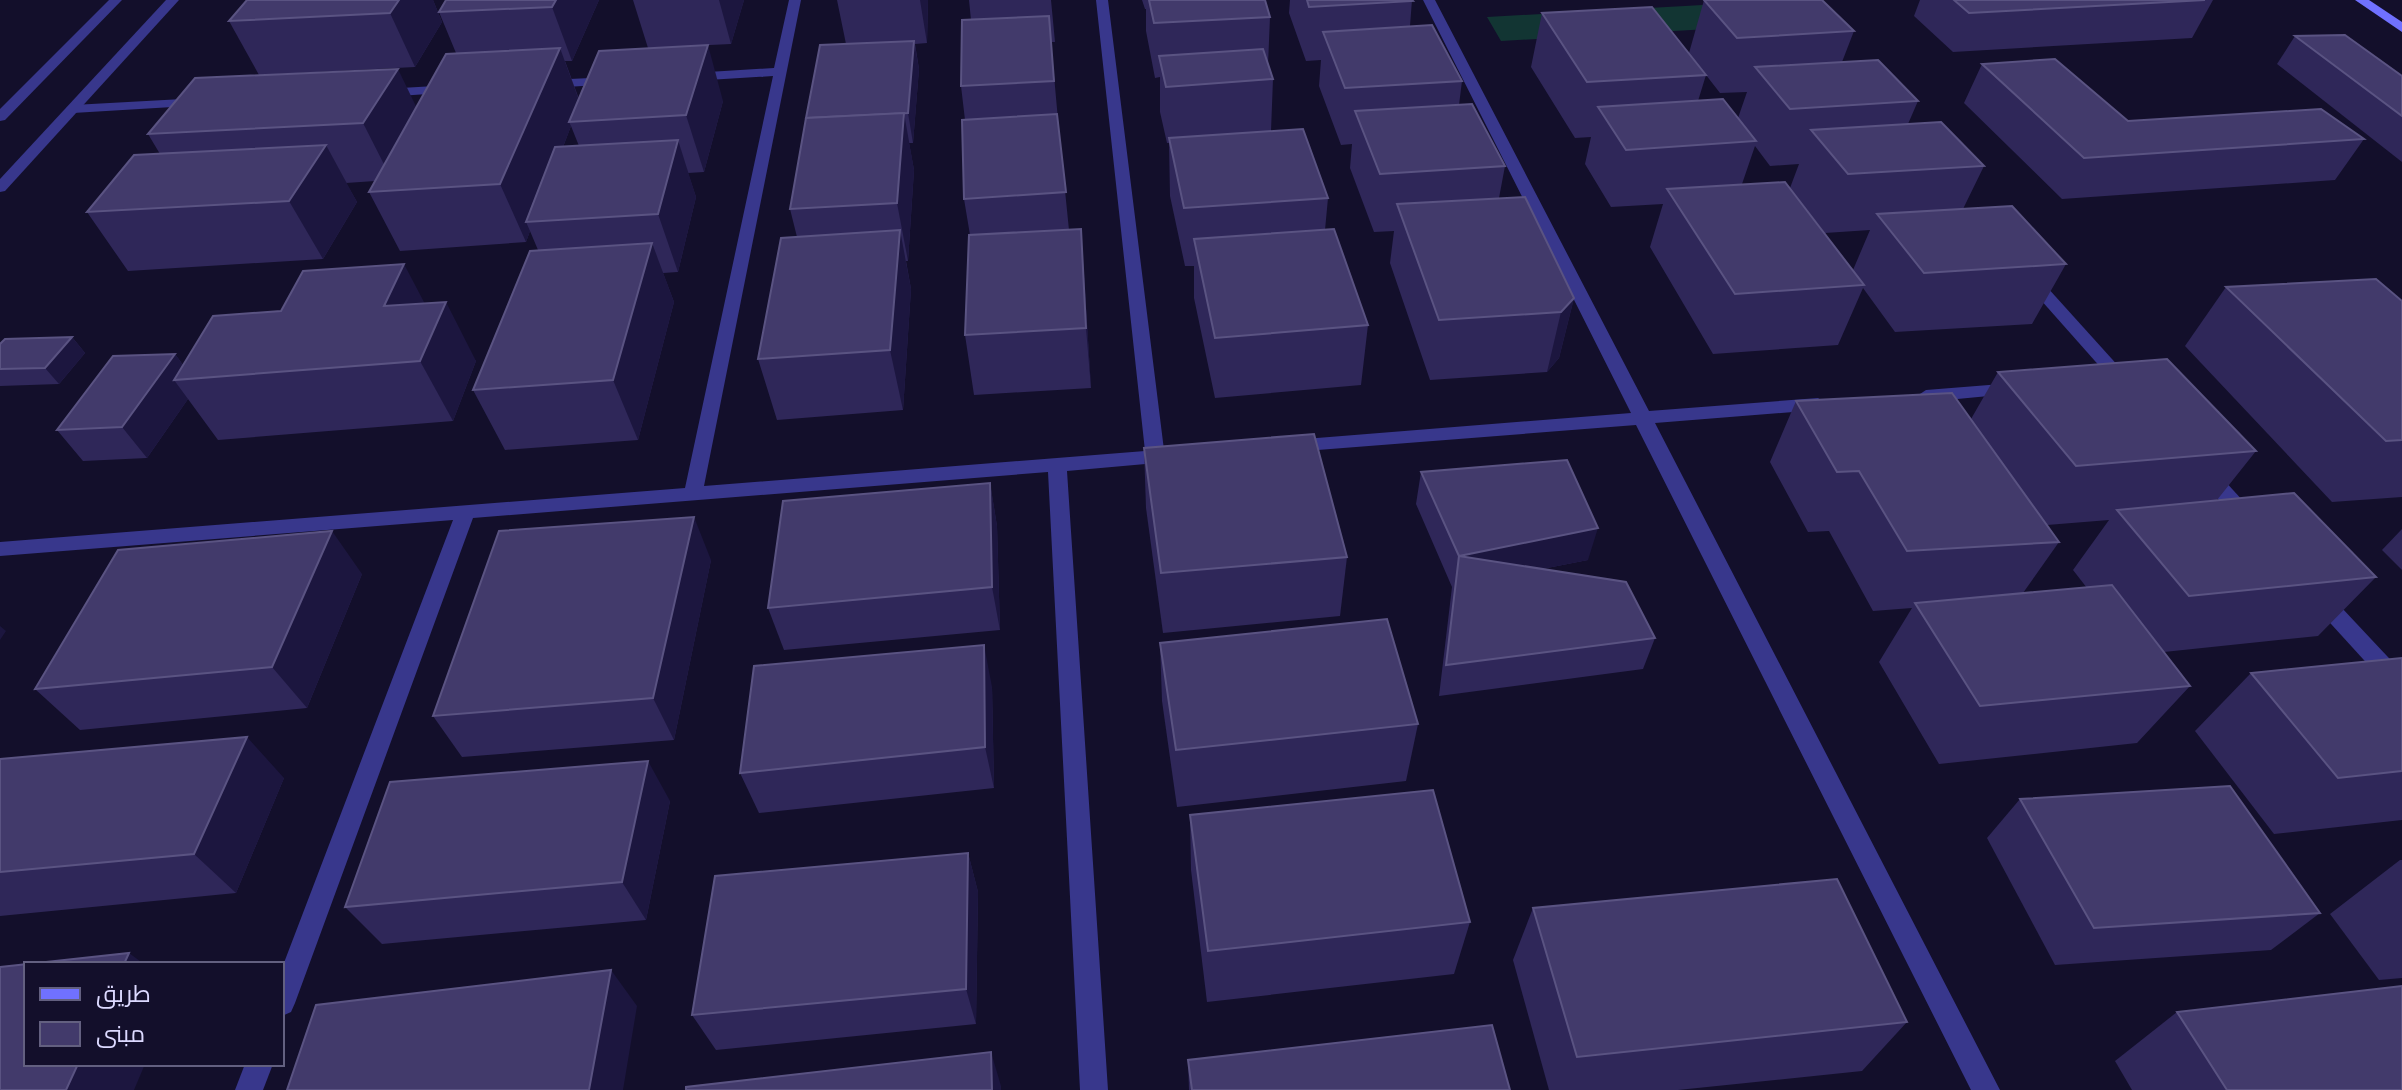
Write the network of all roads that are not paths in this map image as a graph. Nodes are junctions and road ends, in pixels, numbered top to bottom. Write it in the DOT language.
graph roads {
  1 [pos="116,0"];
  2 [pos="173,0"];
  3 [pos="795,0"];
  4 [pos="1102,0"];
  5 [pos="1429,0"];
  6 [pos="2361,0"];
  7 [pos="2402,28"];
  8 [pos="781,72"];
  9 [pos="670,78"];
  10 [pos="623,80"];
  11 [pos="529,85"];
  12 [pos="466,88"];
  13 [pos="372,93"];
  14 [pos="214,101"];
  15 [pos="73,109"];
  16 [pos="0,117"];
  17 [pos="0,188"];
  18 [pos="2015,261"];
  19 [pos="2090,383"];
  20 [pos="2028,388"];
  21 [pos="1905,397"];
  22 [pos="1843,402"];
  23 [pos="1642,418"];
  24 [pos="1265,448"];
  25 [pos="1187,454"];
  26 [pos="1155,457"];
  27 [pos="2194,460"];
  28 [pos="1057,465"];
  29 [pos="693,494"];
  30 [pos="466,512"];
  31 [pos="2256,528"];
  32 [pos="0,549"];
  33 [pos="2308,585"];
  34 [pos="2402,687"];
  35 [pos="284,998"];
  36 [pos="258,1066"];
  37 [pos="249,1090"];
  38 [pos="1094,1090"];
  39 [pos="1986,1090"];
  1 -- 16 [label="street"];
  2 -- 15 [label="street"];
  3 -- 8 [label="street"];
  4 -- 26 [label="street"];
  5 -- 23 [label="street"];
  6 -- 7 [label="main road"];
  8 -- 9 [label="street"];
  8 -- 29 [label="street"];
  10 -- 11 [label="street"];
  12 -- 13 [label="street"];
  14 -- 15 [label="street"];
  15 -- 17 [label="street"];
  18 -- 19 [label="street"];
  20 -- 21 [label="street"];
  22 -- 23 [label="street"];
  23 -- 24 [label="street"];
  23 -- 39 [label="street"];
  25 -- 26 [label="street"];
  26 -- 28 [label="street"];
  27 -- 31 [label="street"];
  28 -- 29 [label="street"];
  28 -- 38 [label="street"];
  29 -- 30 [label="street"];
  30 -- 32 [label="street"];
  30 -- 35 [label="street"];
  33 -- 34 [label="street"];
  36 -- 37 [label="street"];
}
